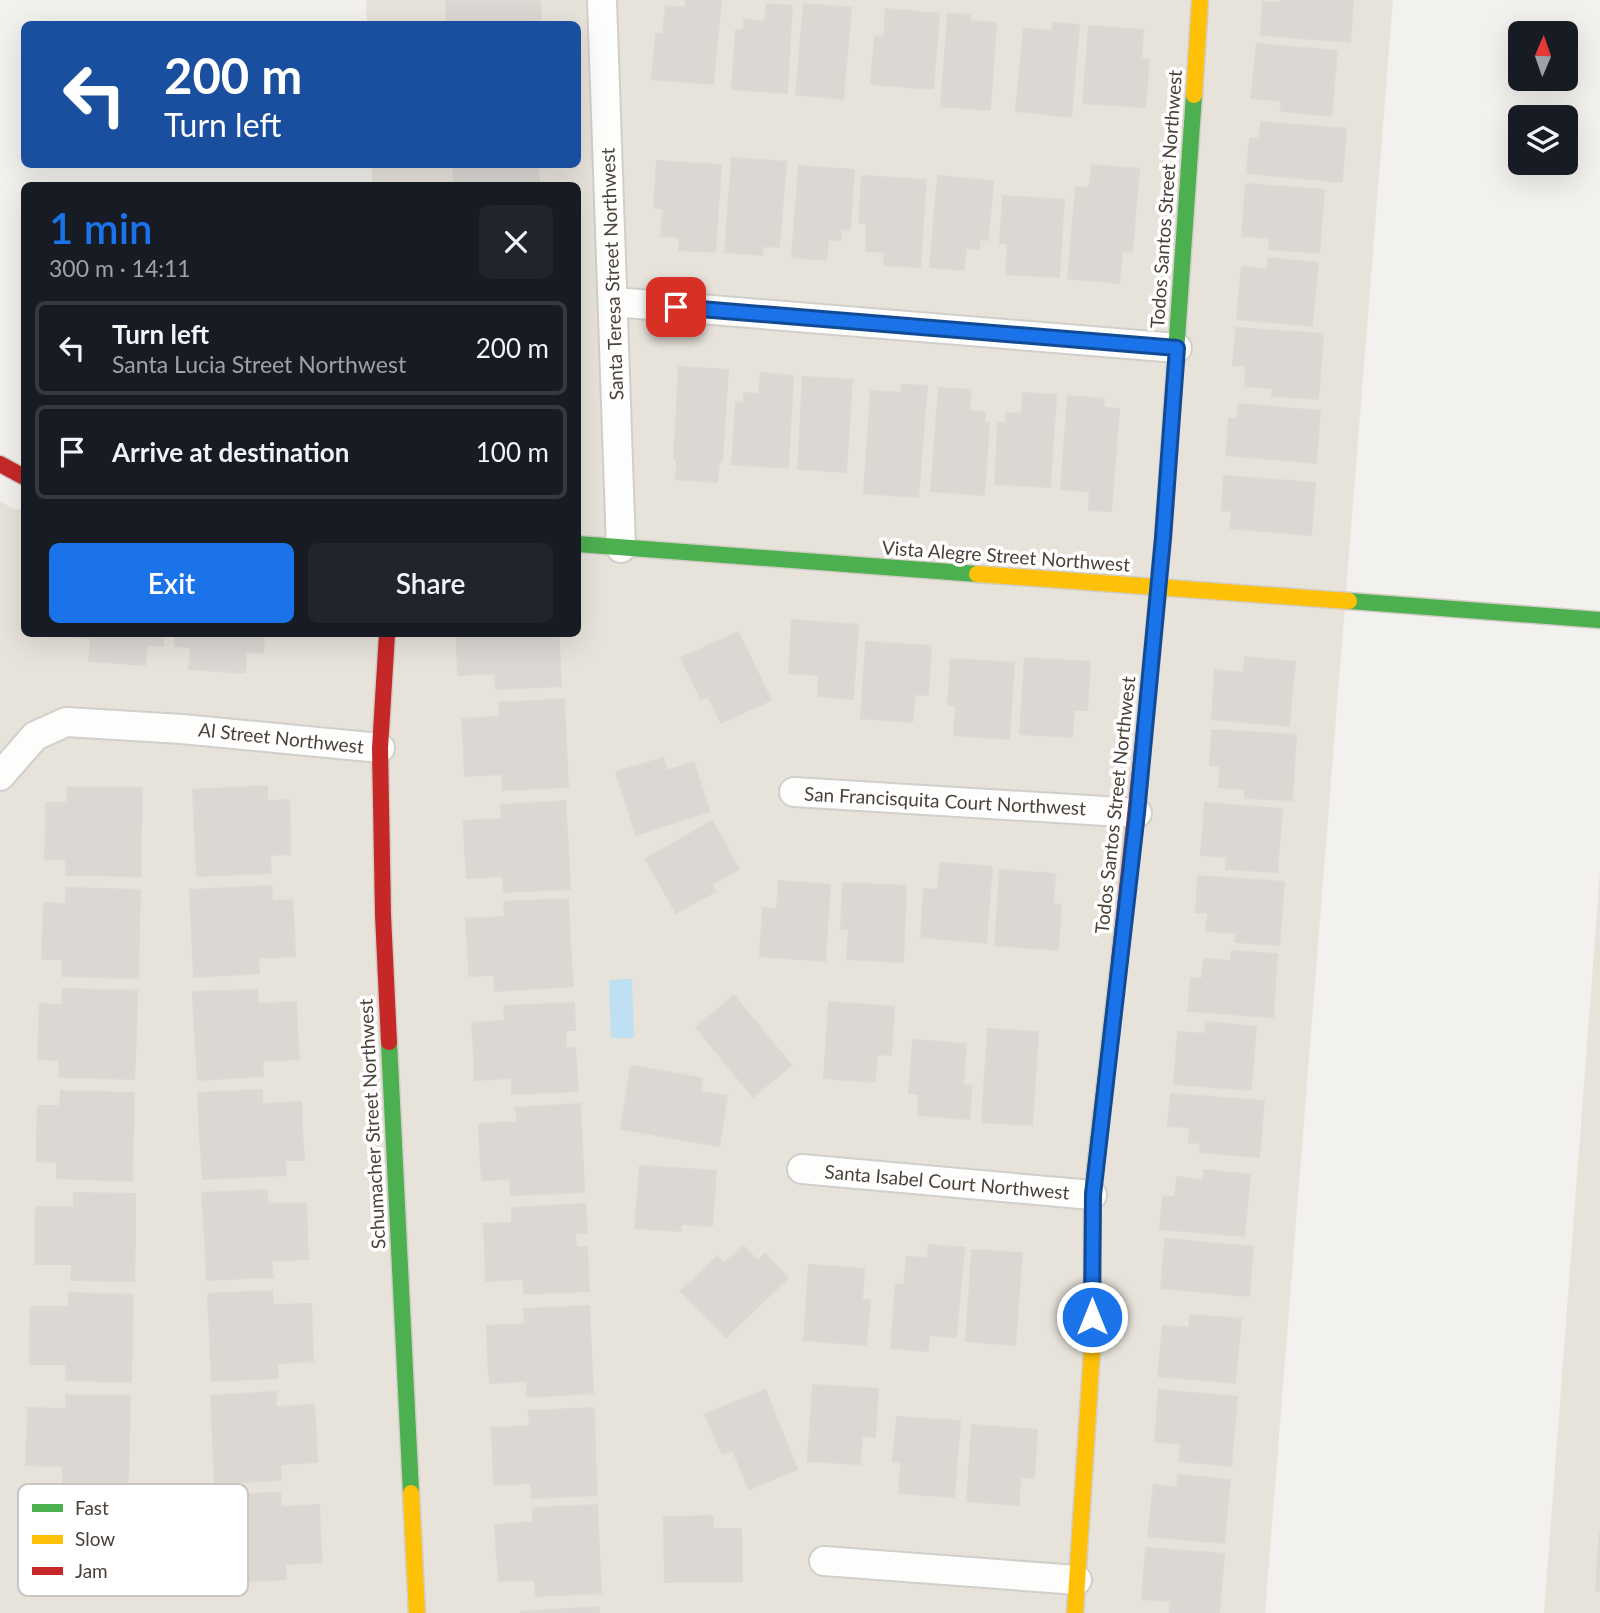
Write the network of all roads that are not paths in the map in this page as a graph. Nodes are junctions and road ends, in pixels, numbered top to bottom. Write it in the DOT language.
graph roads {
  1 [pos="602,0"];
  2 [pos="1200,0"];
  3 [pos="614,302"];
  4 [pos="1177,348"];
  5 [pos="0,464"];
  6 [pos="21,475"];
  7 [pos="581,544"];
  8 [pos="621,548"];
  9 [pos="1158,589"];
  10 [pos="1600,620"];
  11 [pos="387,637"];
  12 [pos="380,748"];
  13 [pos="0,776"];
  14 [pos="794,792"];
  15 [pos="1137,813"];
  16 [pos="802,1169"];
  17 [pos="1093,1195"];
  18 [pos="824,1561"];
  19 [pos="1077,1580"];
  20 [pos="416,1613"];
  21 [pos="1075,1613"];
  1 -- 3 [label="street, Santa Teresa Street Northwest"];
  2 -- 4 [label="street, Todos Santos Street Northwest"];
  3 -- 4 [label="street"];
  3 -- 8 [label="street, Santa Teresa Street Northwest"];
  4 -- 9 [label="street, Todos Santos Street Northwest"];
  5 -- 6 [label="street"];
  7 -- 8 [label="street, Vista Alegre Street Northwest"];
  8 -- 9 [label="street, Vista Alegre Street Northwest"];
  9 -- 10 [label="street, Vista Alegre Street Northwest"];
  9 -- 15 [label="street, Todos Santos Street Northwest"];
  11 -- 12 [label="street, Schumacher Street Northwest"];
  12 -- 13 [label="street, Al Street Northwest"];
  12 -- 20 [label="street, Schumacher Street Northwest"];
  14 -- 15 [label="street, San Francisquita Court Northwest"];
  15 -- 17 [label="street, Todos Santos Street Northwest"];
  16 -- 17 [label="street, Santa Isabel Court Northwest"];
  17 -- 19 [label="street, Todos Santos Street Northwest"];
  18 -- 19 [label="street"];
  19 -- 21 [label="street, Todos Santos Street Northwest"];
}
